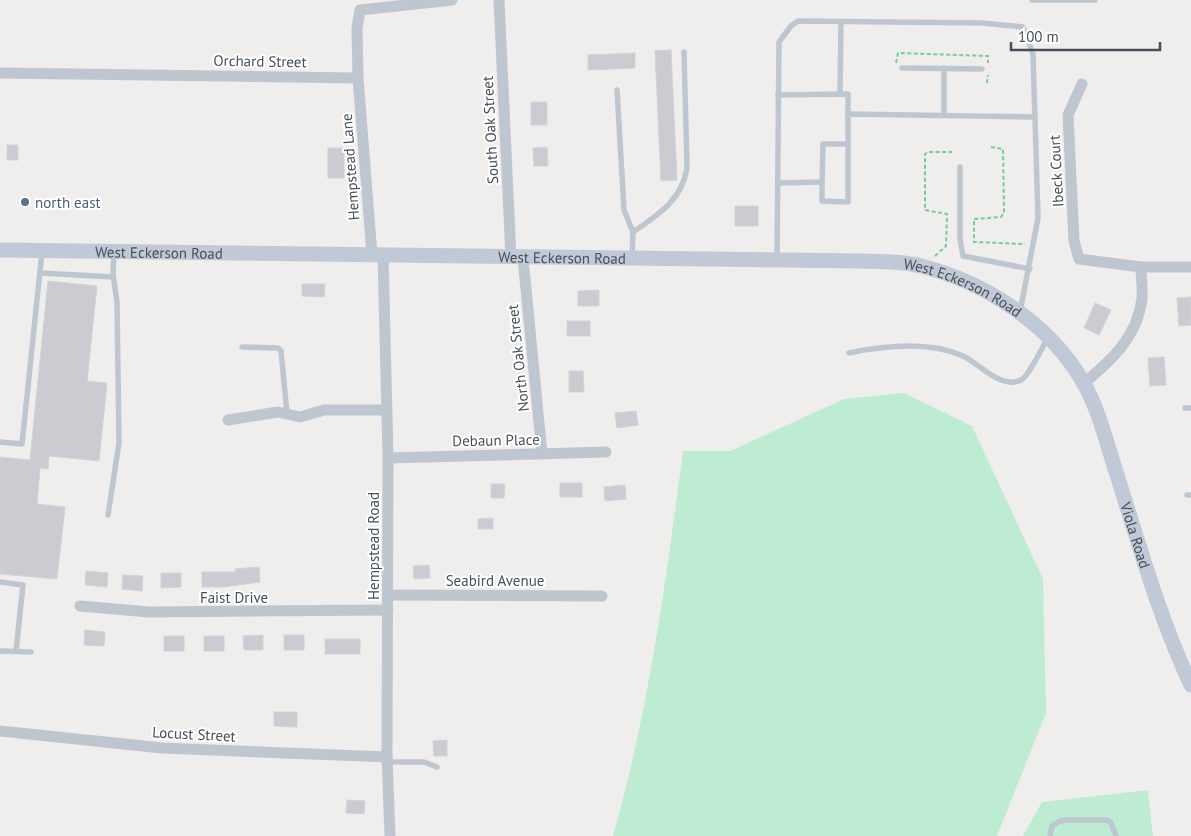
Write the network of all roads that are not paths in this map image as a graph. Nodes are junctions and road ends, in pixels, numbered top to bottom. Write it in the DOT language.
graph roads {
  1 [pos="452,0"];
  2 [pos="499,0"];
  3 [pos="1032,0"];
  4 [pos="1095,0"];
  5 [pos="841,22"];
  6 [pos="684,52"];
  7 [pos="899,66"];
  8 [pos="944,68"];
  9 [pos="982,69"];
  10 [pos="0,73"];
  11 [pos="358,78"];
  12 [pos="1082,84"];
  13 [pos="617,90"];
  14 [pos="840,94"];
  15 [pos="778,95"];
  16 [pos="848,114"];
  17 [pos="944,114"];
  18 [pos="1035,117"];
  19 [pos="848,144"];
  20 [pos="960,167"];
  21 [pos="822,182"];
  22 [pos="779,183"];
  23 [pos="633,232"];
  24 [pos="0,250"];
  25 [pos="42,252"];
  26 [pos="114,252"];
  27 [pos="378,255"];
  28 [pos="517,258"];
  29 [pos="632,259"];
  30 [pos="777,260"];
  31 [pos="1191,267"];
  32 [pos="1141,268"];
  33 [pos="1030,269"];
  34 [pos="40,273"];
  35 [pos="113,277"];
  36 [pos="1020,314"];
  37 [pos="1048,338"];
  38 [pos="242,347"];
  39 [pos="849,353"];
  40 [pos="1084,383"];
  41 [pos="386,410"];
  42 [pos="287,414"];
  43 [pos="228,420"];
  44 [pos="0,442"];
  45 [pos="606,452"];
  46 [pos="542,454"];
  47 [pos="388,458"];
  48 [pos="108,515"];
  49 [pos="0,582"];
  50 [pos="388,595"];
  51 [pos="602,596"];
  52 [pos="80,606"];
  53 [pos="388,610"];
  54 [pos="0,651"];
  55 [pos="16,651"];
  56 [pos="31,652"];
  57 [pos="1191,685"];
  58 [pos="0,731"];
  59 [pos="387,759"];
  60 [pos="437,767"];
  61 [pos="390,836"];
  62 [pos="1050,836"];
  63 [pos="1116,836"];
  1 -- 11 [label="street"];
  2 -- 28 [label="street, South Oak Street"];
  3 -- 4 [label="lane"];
  5 -- 14 [label="lane"];
  5 -- 15 [label="lane"];
  5 -- 18 [label="lane"];
  6 -- 23 [label="lane"];
  7 -- 8 [label="lane"];
  8 -- 9 [label="lane"];
  8 -- 17 [label="lane"];
  10 -- 11 [label="street, Orchard Street"];
  11 -- 27 [label="street, Hempstead Lane"];
  12 -- 32 [label="street, Ibeck Court"];
  13 -- 23 [label="lane"];
  14 -- 15 [label="lane"];
  14 -- 16 [label="lane"];
  15 -- 22 [label="lane"];
  16 -- 17 [label="lane"];
  16 -- 19 [label="lane"];
  17 -- 18 [label="lane"];
  18 -- 33 [label="lane"];
  19 -- 21 [label="lane"];
  19 -- 21 [label="lane"];
  20 -- 33 [label="lane"];
  21 -- 22 [label="lane"];
  22 -- 30 [label="lane"];
  23 -- 29 [label="lane"];
  24 -- 25 [label="street, West Eckerson Road"];
  25 -- 26 [label="street, West Eckerson Road"];
  25 -- 34 [label="lane"];
  26 -- 27 [label="street, West Eckerson Road"];
  26 -- 35 [label="lane"];
  27 -- 28 [label="street, West Eckerson Road"];
  27 -- 41 [label="street, Hempstead Road"];
  28 -- 29 [label="street, West Eckerson Road"];
  28 -- 46 [label="street, North Oak Street"];
  29 -- 30 [label="street, West Eckerson Road"];
  30 -- 36 [label="street, West Eckerson Road"];
  31 -- 32 [label="street"];
  32 -- 40 [label="street"];
  33 -- 36 [label="lane"];
  34 -- 35 [label="lane"];
  34 -- 44 [label="lane"];
  35 -- 48 [label="lane"];
  36 -- 37 [label="street, West Eckerson Road"];
  37 -- 39 [label="lane"];
  37 -- 40 [label="street, West Eckerson Road"];
  38 -- 42 [label="lane"];
  40 -- 57 [label="street, Viola Road"];
  41 -- 42 [label="street"];
  41 -- 47 [label="street, Hempstead Road"];
  42 -- 43 [label="street"];
  45 -- 46 [label="street, Debaun Place"];
  46 -- 47 [label="street, Debaun Place"];
  47 -- 50 [label="street, Hempstead Road"];
  49 -- 55 [label="lane"];
  50 -- 51 [label="street, Seabird Avenue"];
  50 -- 53 [label="street, Hempstead Road"];
  52 -- 53 [label="street, Faist Drive"];
  53 -- 59 [label="street, Hempstead Road"];
  54 -- 55 [label="lane"];
  55 -- 56 [label="lane"];
  58 -- 59 [label="street, Locust Street"];
  59 -- 60 [label="lane"];
  59 -- 61 [label="street, Hempstead Road"];
  62 -- 63 [label="lane"];
}
